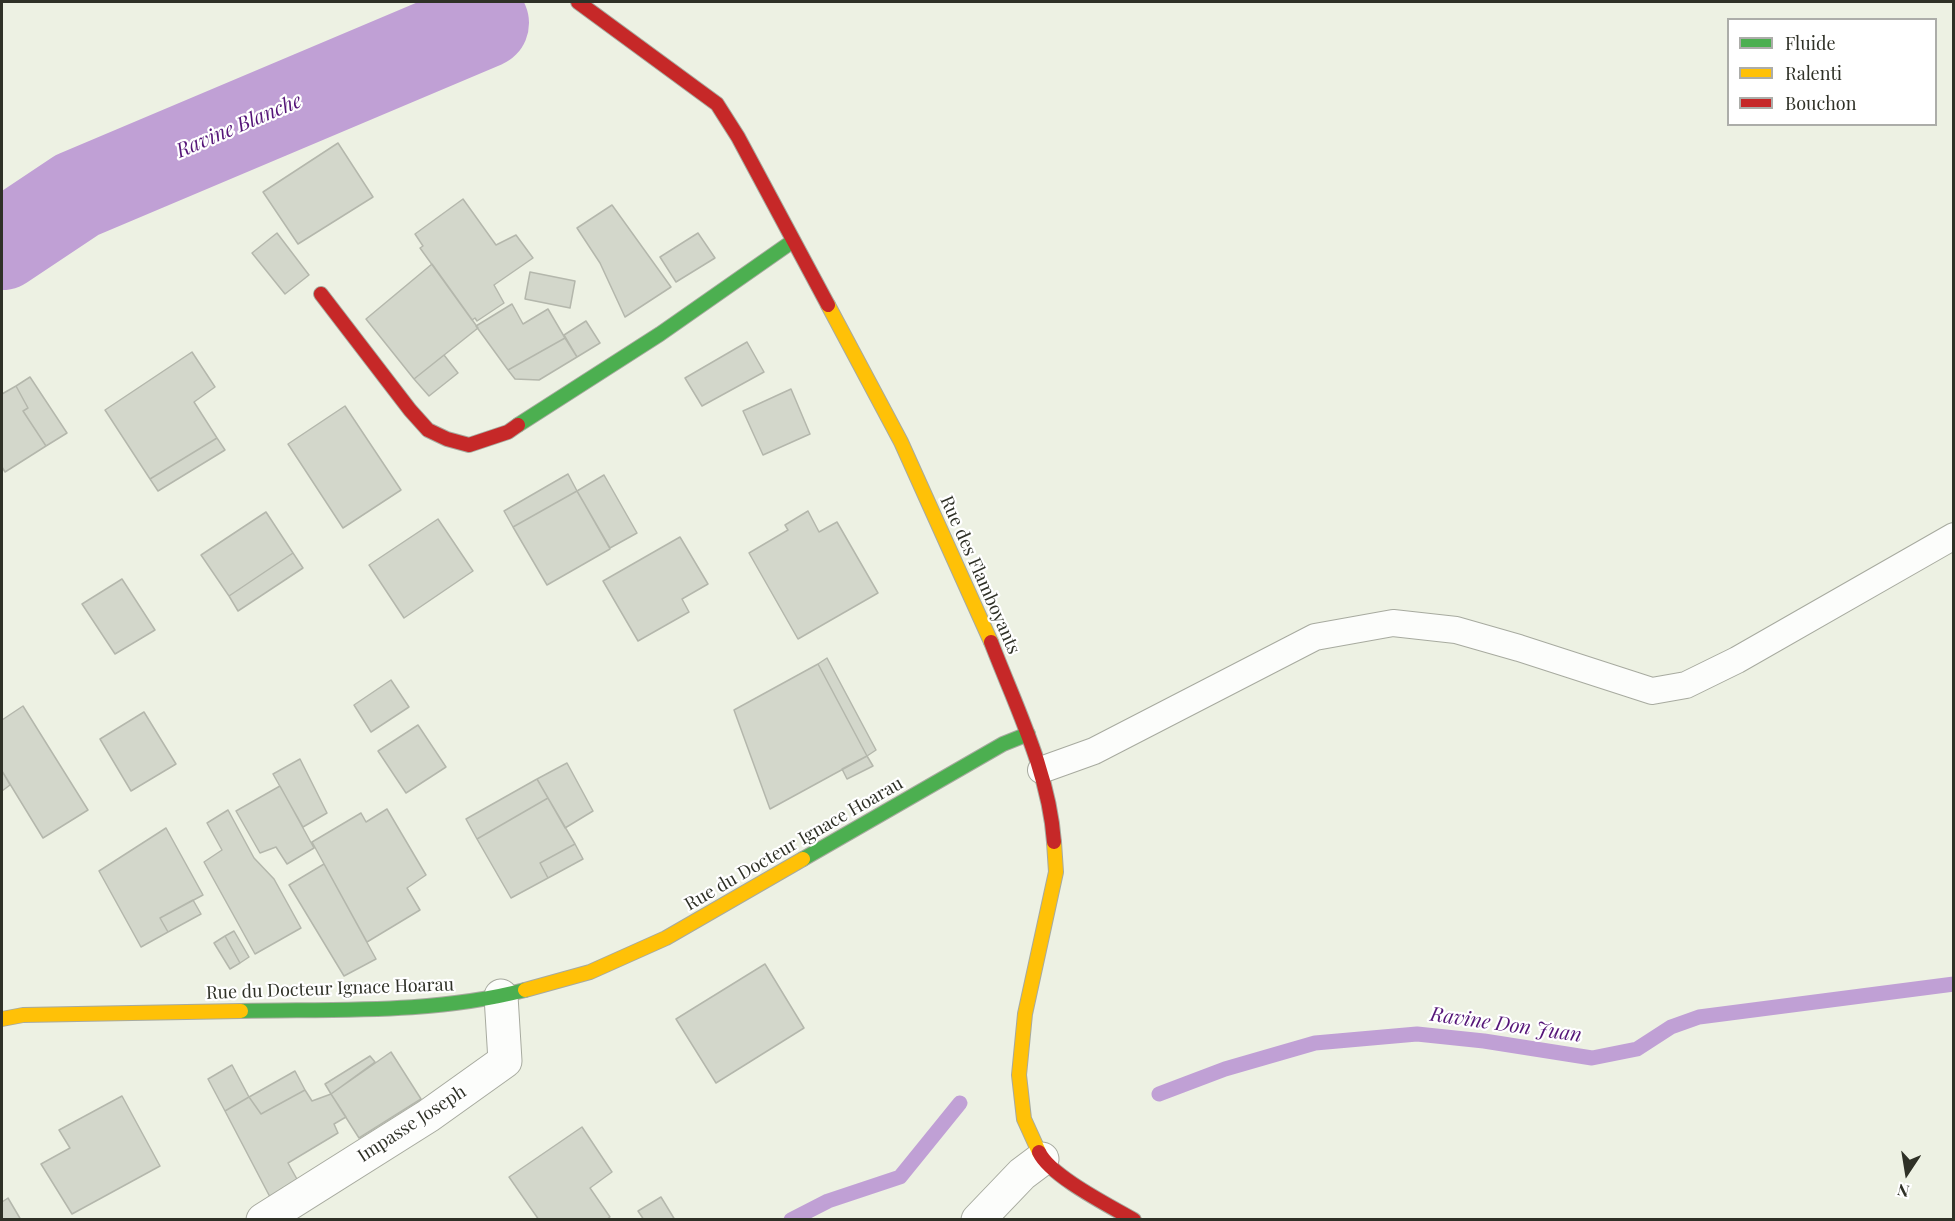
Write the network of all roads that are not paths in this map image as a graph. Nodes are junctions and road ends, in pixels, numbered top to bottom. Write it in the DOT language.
graph roads {
  1 [pos="578,2"];
  2 [pos="793,241"];
  3 [pos="321,294"];
  4 [pos="1953,536"];
  5 [pos="1028,734"];
  6 [pos="1041,770"];
  7 [pos="501,996"];
  8 [pos="2,1019"];
  9 [pos="1042,1159"];
  10 [pos="262,1220"];
  11 [pos="978,1220"];
  12 [pos="1134,1220"];
  1 -- 2 [label="street, Rue des Flamboyants"];
  2 -- 3 [label="street"];
  2 -- 5 [label="street, Rue des Flamboyants"];
  4 -- 6 [label="lane"];
  5 -- 6 [label="street, Rue des Flamboyants"];
  5 -- 7 [label="street, Rue du Docteur Ignace Hoarau"];
  6 -- 9 [label="street, Rue des Flamboyants"];
  7 -- 8 [label="street, Rue du Docteur Ignace Hoarau"];
  7 -- 10 [label="street, Impasse Joseph"];
  9 -- 11 [label="street"];
  9 -- 12 [label="street, Rue des Flamboyants"];
}
